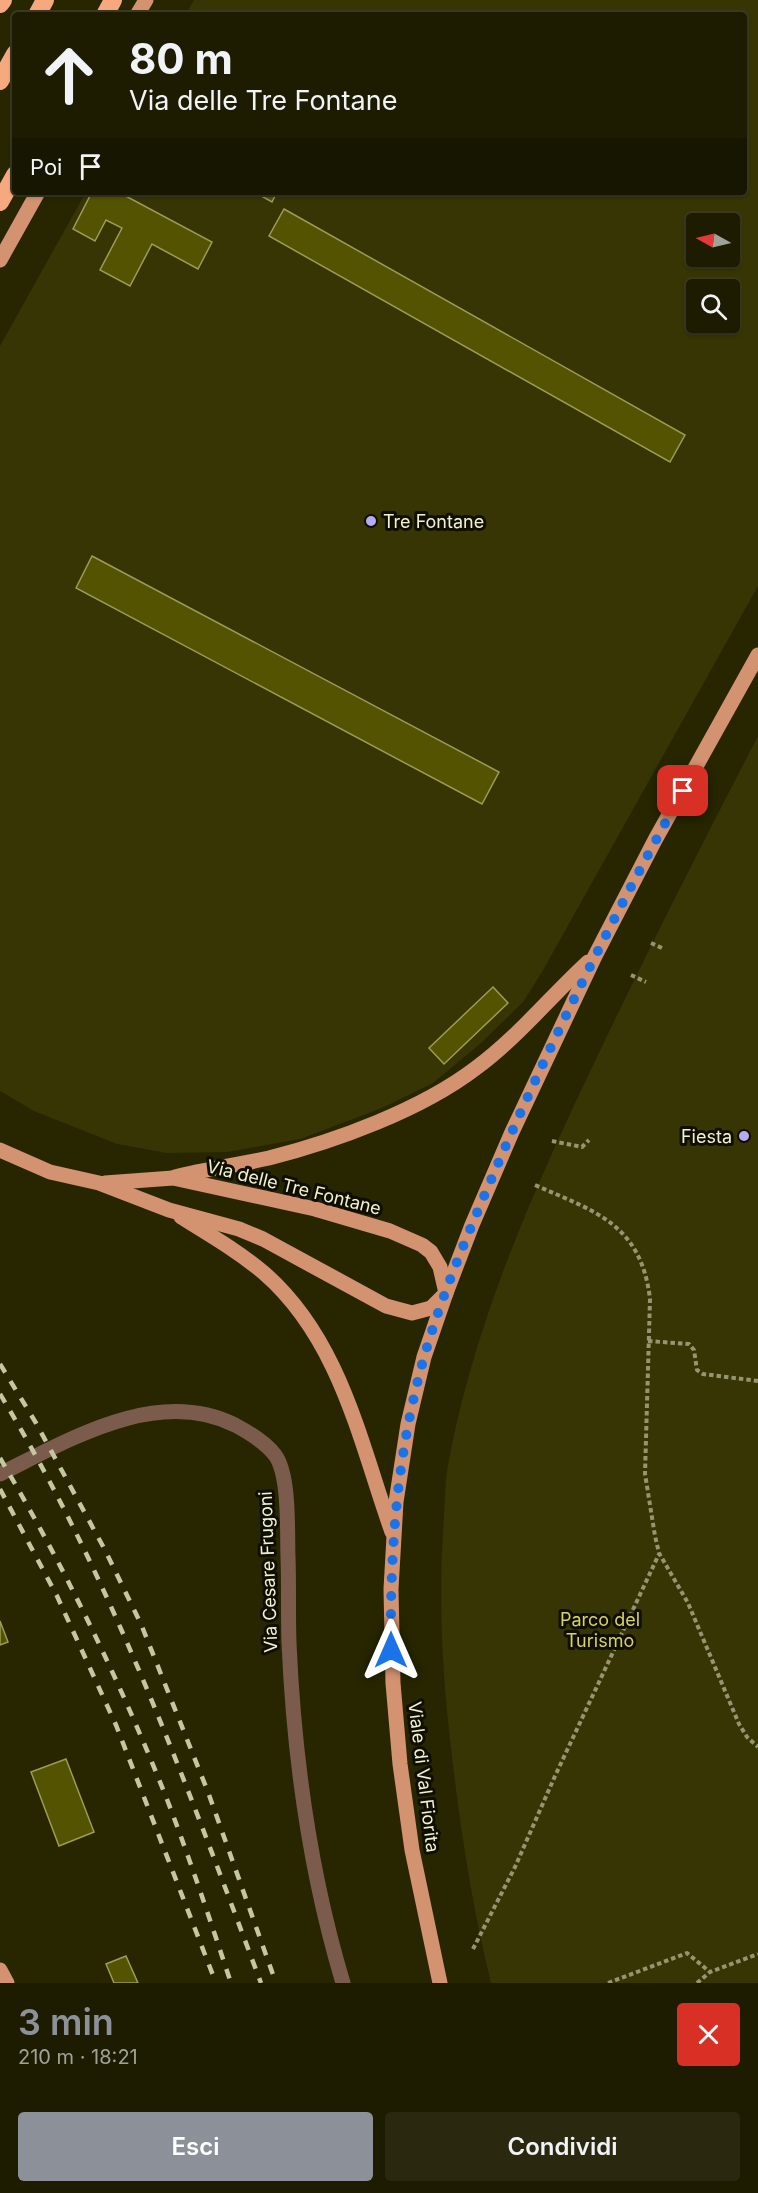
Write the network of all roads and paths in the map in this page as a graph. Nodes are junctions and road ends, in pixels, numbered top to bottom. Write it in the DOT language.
graph roads {
  1 [pos="3,0"];
  2 [pos="0,4"];
  3 [pos="12,59"];
  4 [pos="0,81"];
  5 [pos="12,180"];
  6 [pos="36,195"];
  7 [pos="0,202"];
  8 [pos="0,260"];
  9 [pos="758,655"];
  10 [pos="651,943"];
  11 [pos="662,948"];
  12 [pos="595,956"];
  13 [pos="631,975"];
  14 [pos="646,982"];
  15 [pos="589,1140"];
  16 [pos="552,1141"];
  17 [pos="0,1150"];
  18 [pos="173,1178"];
  19 [pos="99,1183"];
  20 [pos="535,1185"];
  21 [pos="169,1210"];
  22 [pos="446,1293"];
  23 [pos="648,1341"];
  24 [pos="758,1381"];
  25 [pos="0,1474"];
  26 [pos="394,1538"];
  27 [pos="659,1553"];
  28 [pos="758,1747"];
  29 [pos="473,1949"];
  30 [pos="758,1954"];
  31 [pos="0,1970"];
  32 [pos="710,1972"];
  33 [pos="7,1983"];
  34 [pos="343,1983"];
  35 [pos="440,1983"];
  36 [pos="608,1983"];
  37 [pos="697,1983"];
  1 -- 2 [label="highway"];
  3 -- 4 [label="highway"];
  5 -- 7 [label="highway"];
  6 -- 8 [label="main road"];
  9 -- 12 [label="main road"];
  10 -- 11 [label="path"];
  12 -- 18 [label="main road"];
  12 -- 22 [label="main road"];
  13 -- 14 [label="path"];
  15 -- 16 [label="path"];
  17 -- 19 [label="main road, Via delle Tre Fontane"];
  18 -- 19 [label="main road, Via delle Tre Fontane"];
  18 -- 22 [label="main road, Via delle Tre Fontane"];
  19 -- 21 [label="main road, Via delle Tre Fontane"];
  20 -- 23 [label="path"];
  21 -- 22 [label="main road, Via delle Tre Fontane"];
  21 -- 26 [label="main road"];
  22 -- 26 [label="main road, Viale di Val Fiorita"];
  23 -- 24 [label="path"];
  23 -- 27 [label="path"];
  25 -- 34 [label="street, Via Cesare Frugoni"];
  26 -- 35 [label="main road, Viale di Val Fiorita"];
  27 -- 28 [label="path"];
  27 -- 29 [label="path"];
  30 -- 32 [label="path"];
  31 -- 33 [label="main road"];
  32 -- 36 [label="path"];
  32 -- 37 [label="path"];
}
